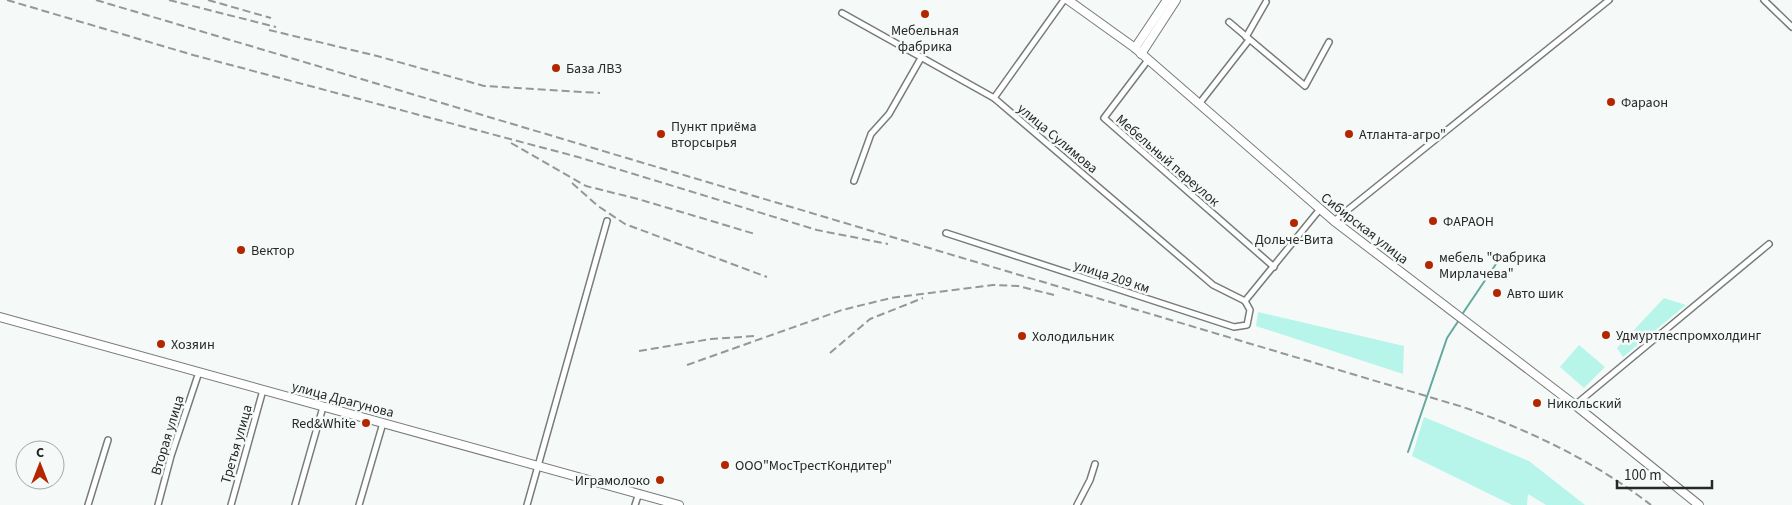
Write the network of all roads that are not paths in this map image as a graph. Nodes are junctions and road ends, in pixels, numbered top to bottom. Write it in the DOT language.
graph roads {
  1 [pos="1064,0"];
  2 [pos="1068,0"];
  3 [pos="1166,0"];
  4 [pos="1176,0"];
  5 [pos="1608,0"];
  6 [pos="1764,0"];
  7 [pos="1266,2"];
  8 [pos="842,13"];
  9 [pos="1229,22"];
  10 [pos="1792,27"];
  11 [pos="1248,38"];
  12 [pos="1329,42"];
  13 [pos="1138,51"];
  14 [pos="921,58"];
  15 [pos="1148,60"];
  16 [pos="994,98"];
  17 [pos="1199,104"];
  18 [pos="854,181"];
  19 [pos="1320,209"];
  20 [pos="607,221"];
  21 [pos="1334,221"];
  22 [pos="946,233"];
  23 [pos="1769,244"];
  24 [pos="1274,267"];
  25 [pos="1245,301"];
  26 [pos="0,317"];
  27 [pos="199,372"];
  28 [pos="263,390"];
  29 [pos="1575,405"];
  30 [pos="323,406"];
  31 [pos="383,423"];
  32 [pos="108,440"];
  33 [pos="1095,464"];
  34 [pos="538,466"];
  35 [pos="639,493"];
  36 [pos="88,505"];
  37 [pos="158,505"];
  38 [pos="231,505"];
  39 [pos="294,505"];
  40 [pos="360,505"];
  41 [pos="527,505"];
  42 [pos="635,505"];
  43 [pos="679,505"];
  44 [pos="1077,505"];
  45 [pos="1699,505"];
  1 -- 16 [label="street"];
  2 -- 13 [label="main road, Сибирская улица"];
  3 -- 13 [label="main road"];
  4 -- 13 [label="main road"];
  5 -- 21 [label="street"];
  6 -- 10 [label="street"];
  7 -- 11 [label="street"];
  8 -- 14 [label="street, улица Сулимова"];
  9 -- 11 [label="street"];
  11 -- 12 [label="street"];
  11 -- 17 [label="street"];
  13 -- 15 [label="main road, Сибирская улица"];
  14 -- 16 [label="street, улица Сулимова"];
  14 -- 18 [label="street"];
  15 -- 17 [label="main road, Сибирская улица"];
  15 -- 24 [label="street, Мебельный переулок"];
  16 -- 25 [label="street, улица Сулимова"];
  17 -- 19 [label="main road, Сибирская улица"];
  19 -- 21 [label="main road, Сибирская улица"];
  19 -- 24 [label="street"];
  20 -- 34 [label="street"];
  21 -- 29 [label="main road, Сибирская улица"];
  22 -- 25 [label="street, улица 209 км"];
  23 -- 29 [label="street"];
  24 -- 25 [label="street"];
  26 -- 27 [label="main road, улица Драгунова"];
  27 -- 28 [label="main road, улица Драгунова"];
  27 -- 37 [label="street, Вторая улица"];
  28 -- 30 [label="main road, улица Драгунова"];
  28 -- 38 [label="street, Третья улица"];
  29 -- 45 [label="main road, Сибирская улица"];
  30 -- 31 [label="main road, улица Драгунова"];
  30 -- 39 [label="street"];
  31 -- 34 [label="main road, улица Драгунова"];
  31 -- 40 [label="street"];
  32 -- 36 [label="street"];
  33 -- 44 [label="street"];
  34 -- 35 [label="main road, улица Драгунова"];
  34 -- 41 [label="street"];
  35 -- 42 [label="street"];
  35 -- 43 [label="main road, улица Драгунова"];
}
